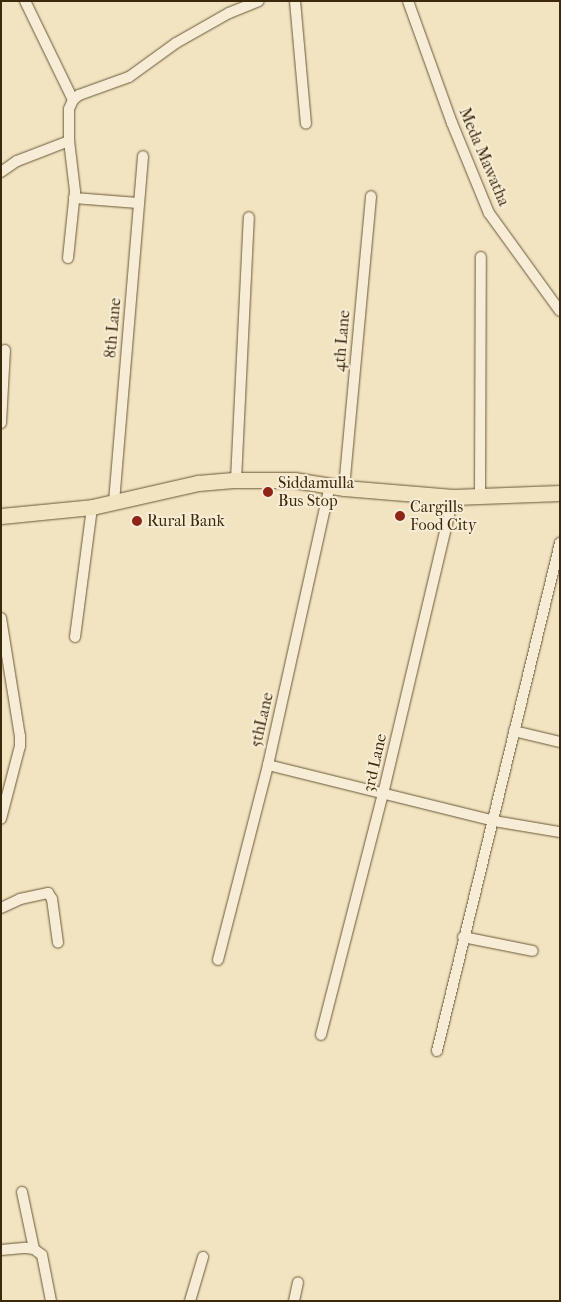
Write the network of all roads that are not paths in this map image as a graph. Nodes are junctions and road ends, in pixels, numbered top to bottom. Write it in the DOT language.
graph roads {
  1 [pos="25,1"];
  2 [pos="259,1"];
  3 [pos="295,1"];
  4 [pos="408,1"];
  5 [pos="73,100"];
  6 [pos="306,124"];
  7 [pos="69,141"];
  8 [pos="142,156"];
  9 [pos="1,172"];
  10 [pos="371,196"];
  11 [pos="74,198"];
  12 [pos="138,203"];
  13 [pos="249,217"];
  14 [pos="68,258"];
  15 [pos="481,258"];
  16 [pos="560,311"];
  17 [pos="5,350"];
  18 [pos="1,423"];
  19 [pos="236,480"];
  20 [pos="337,487"];
  21 [pos="560,494"];
  22 [pos="480,496"];
  23 [pos="453,497"];
  24 [pos="114,502"];
  25 [pos="92,507"];
  26 [pos="1,516"];
  27 [pos="560,543"];
  28 [pos="1,618"];
  29 [pos="75,637"];
  30 [pos="514,731"];
  31 [pos="560,742"];
  32 [pos="268,765"];
  33 [pos="383,794"];
  34 [pos="1,819"];
  35 [pos="494,821"];
  36 [pos="560,832"];
  37 [pos="1,908"];
  38 [pos="463,937"];
  39 [pos="58,943"];
  40 [pos="533,951"];
  41 [pos="218,960"];
  42 [pos="321,1035"];
  43 [pos="437,1051"];
  44 [pos="22,1192"];
  45 [pos="34,1249"];
  46 [pos="1,1250"];
  47 [pos="203,1257"];
  48 [pos="298,1282"];
  49 [pos="51,1301"];
  50 [pos="190,1301"];
  51 [pos="294,1301"];
  1 -- 5 [label="street"];
  2 -- 5 [label="street"];
  3 -- 6 [label="street"];
  4 -- 16 [label="street, Meda Mawatha"];
  5 -- 7 [label="street"];
  7 -- 9 [label="street"];
  7 -- 11 [label="street"];
  8 -- 12 [label="street, 8th Lane"];
  10 -- 20 [label="street, 4th Lane"];
  11 -- 12 [label="street"];
  11 -- 14 [label="street"];
  12 -- 24 [label="street, 8th Lane"];
  13 -- 19 [label="street"];
  15 -- 22 [label="street"];
  17 -- 18 [label="street"];
  19 -- 20 [label="main road"];
  19 -- 24 [label="main road"];
  20 -- 23 [label="main road"];
  20 -- 32 [label="street, 5thLane"];
  21 -- 22 [label="main road"];
  22 -- 23 [label="main road"];
  23 -- 33 [label="street, 3rd Lane"];
  24 -- 25 [label="main road"];
  25 -- 26 [label="main road"];
  25 -- 29 [label="street"];
  27 -- 30 [label="street"];
  28 -- 34 [label="street"];
  30 -- 31 [label="street"];
  30 -- 35 [label="street"];
  32 -- 33 [label="street"];
  32 -- 41 [label="street, 5thLane"];
  33 -- 35 [label="street"];
  33 -- 42 [label="street, 3rd Lane"];
  35 -- 36 [label="street"];
  35 -- 38 [label="street"];
  37 -- 39 [label="street"];
  38 -- 40 [label="street"];
  38 -- 43 [label="street"];
  44 -- 45 [label="street"];
  45 -- 46 [label="street"];
  45 -- 49 [label="street"];
  47 -- 50 [label="street"];
  48 -- 51 [label="street"];
}
